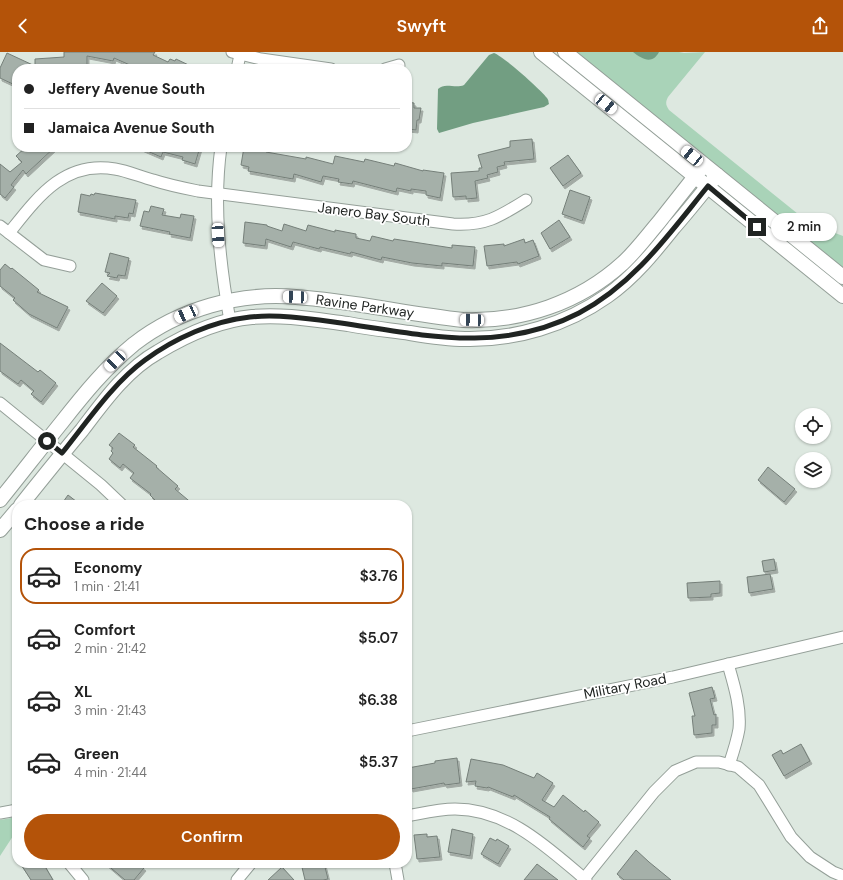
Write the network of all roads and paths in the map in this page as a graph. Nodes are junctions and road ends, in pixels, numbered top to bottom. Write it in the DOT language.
graph roads {
  1 [pos="542,52"];
  2 [pos="564,52"];
  3 [pos="236,53"];
  4 [pos="236,64"];
  5 [pos="290,64"];
  6 [pos="221,152"];
  7 [pos="704,165"];
  8 [pos="717,175"];
  9 [pos="695,177"];
  10 [pos="708,186"];
  11 [pos="218,194"];
  12 [pos="526,200"];
  13 [pos="0,226"];
  14 [pos="9,233"];
  15 [pos="70,266"];
  16 [pos="843,277"];
  17 [pos="843,296"];
  18 [pos="226,302"];
  19 [pos="230,321"];
  20 [pos="0,403"];
  21 [pos="47,441"];
  22 [pos="62,453"];
  23 [pos="0,500"];
  24 [pos="25,500"];
  25 [pos="117,500"];
  26 [pos="12,516"];
  27 [pos="0,530"];
  28 [pos="843,637"];
  29 [pos="728,664"];
  30 [pos="412,730"];
  31 [pos="729,764"];
  32 [pos="12,811"];
  33 [pos="0,813"];
  34 [pos="412,815"];
  35 [pos="72,868"];
  36 [pos="247,868"];
  37 [pos="396,868"];
  38 [pos="843,876"];
  39 [pos="83,880"];
  40 [pos="237,880"];
  41 [pos="398,880"];
  42 [pos="584,880"];
  1 -- 9 [label="street"];
  2 -- 7 [label="street"];
  3 -- 4 [label="street"];
  3 -- 5 [label="street"];
  6 -- 11 [label="street"];
  7 -- 8 [label="street"];
  7 -- 9 [label="street, Ravine Parkway"];
  8 -- 10 [label="street, Ravine Parkway"];
  8 -- 16 [label="street"];
  9 -- 10 [label="street"];
  9 -- 18 [label="street, Ravine Parkway"];
  10 -- 17 [label="street"];
  10 -- 19 [label="street, Ravine Parkway"];
  11 -- 12 [label="street, Janero Bay South"];
  11 -- 14 [label="street, Janero Bay South"];
  11 -- 18 [label="street"];
  13 -- 14 [label="street"];
  14 -- 15 [label="street"];
  18 -- 19 [label="street"];
  18 -- 21 [label="street, Ravine Parkway"];
  19 -- 22 [label="street, Ravine Parkway"];
  20 -- 21 [label="street"];
  21 -- 22 [label="street"];
  21 -- 23 [label="street, Ravine Parkway"];
  22 -- 24 [label="street, Ravine Parkway"];
  22 -- 25 [label="street"];
  26 -- 27 [label="street"];
  28 -- 29 [label="street, Military Road"];
  29 -- 30 [label="street, Military Road"];
  29 -- 31 [label="street"];
  31 -- 38 [label="street"];
  31 -- 42 [label="street"];
  32 -- 33 [label="street"];
  34 -- 42 [label="street"];
  35 -- 39 [label="street"];
  36 -- 40 [label="street"];
  37 -- 41 [label="street"];
}
